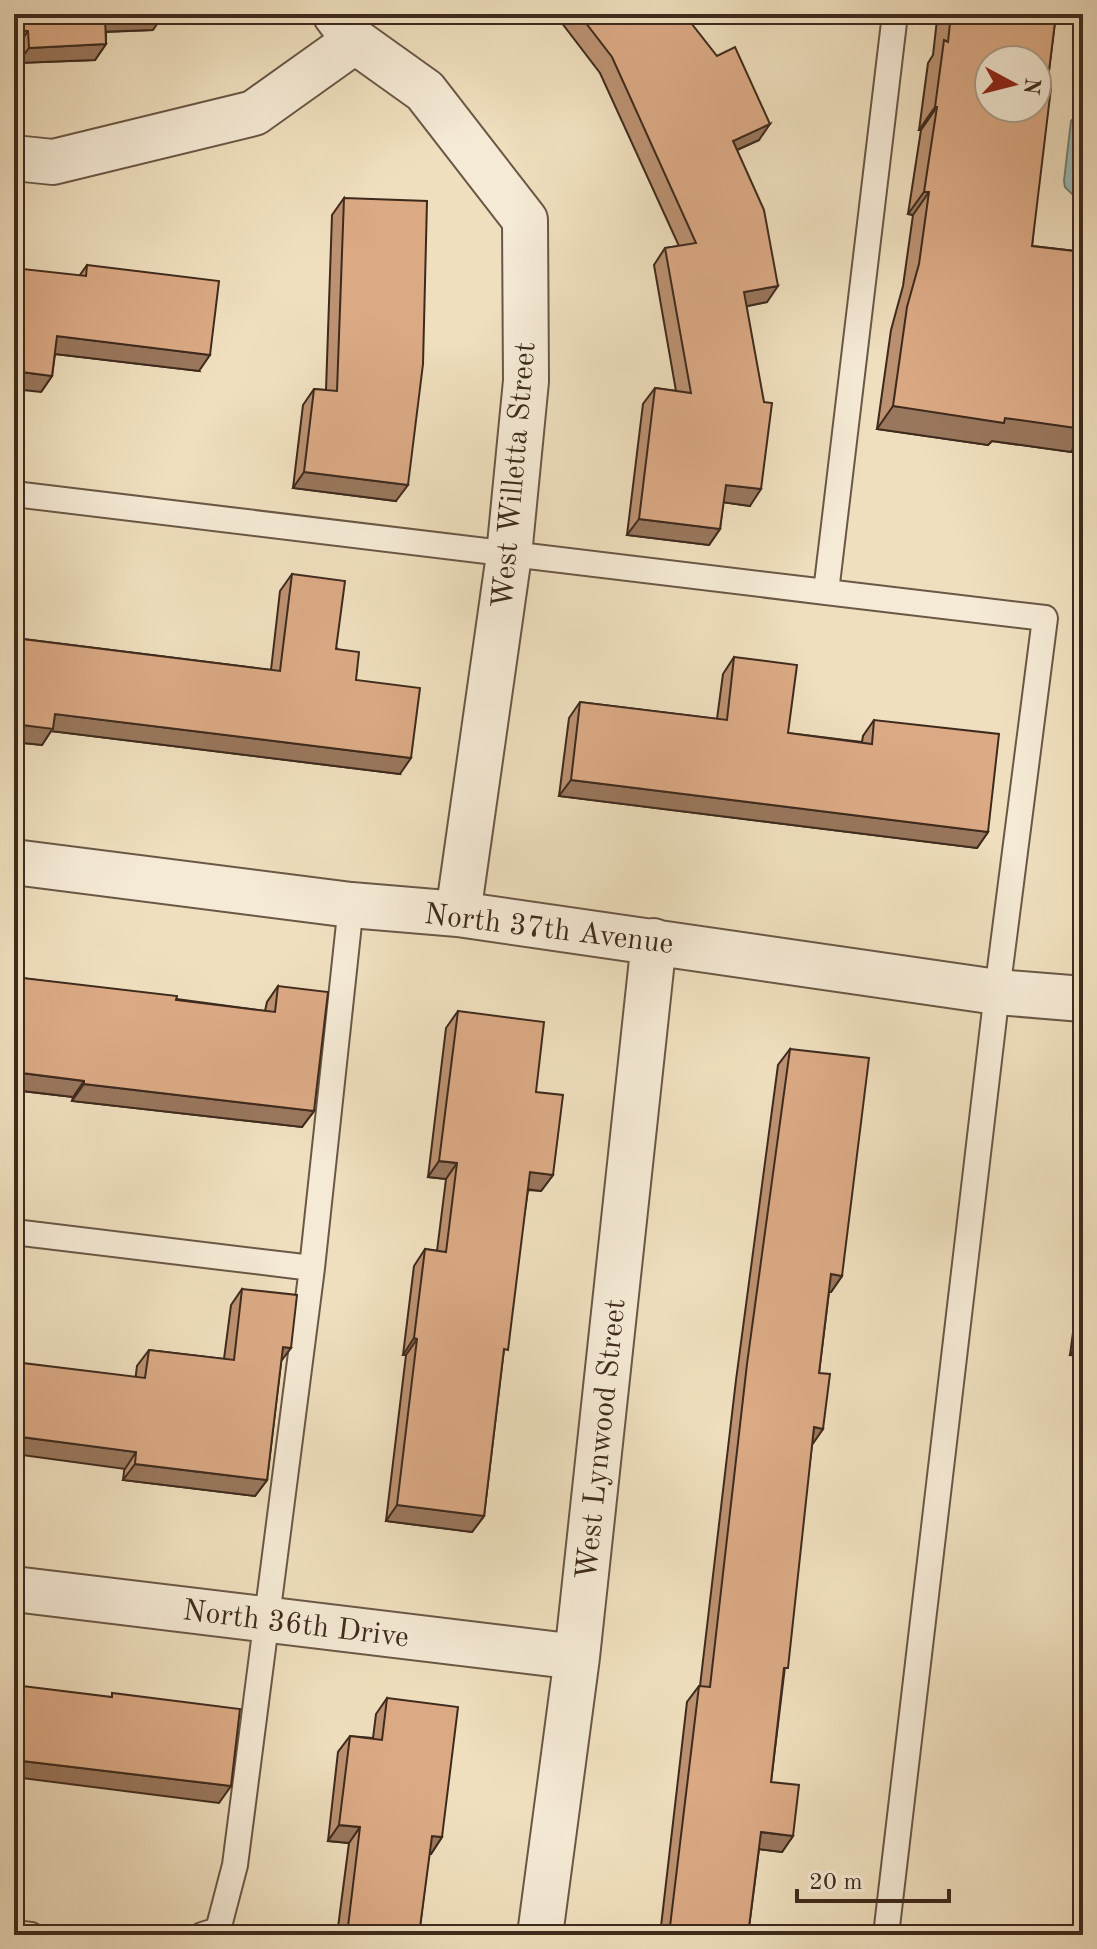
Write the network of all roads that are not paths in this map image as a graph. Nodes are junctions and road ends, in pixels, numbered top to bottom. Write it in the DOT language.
graph roads {
  1 [pos="895,14"];
  2 [pos="345,28"];
  3 [pos="14,158"];
  4 [pos="14,494"];
  5 [pos="509,555"];
  6 [pos="826,592"];
  7 [pos="14,862"];
  8 [pos="351,905"];
  9 [pos="458,914"];
  10 [pos="654,941"];
  11 [pos="997,992"];
  12 [pos="1083,999"];
  13 [pos="14,1232"];
  14 [pos="312,1268"];
  15 [pos="14,1589"];
  16 [pos="268,1619"];
  17 [pos="577,1657"];
  18 [pos="14,1933"];
  19 [pos="31,1935"];
  20 [pos="202,1935"];
  21 [pos="540,1935"];
  22 [pos="886,1935"];
  1 -- 6 [label="lane"];
  2 -- 3 [label="street"];
  2 -- 5 [label="street, West Willetta Street"];
  4 -- 5 [label="lane"];
  5 -- 6 [label="lane"];
  5 -- 9 [label="street, West Willetta Street"];
  6 -- 11 [label="lane"];
  7 -- 8 [label="street, North 37th Avenue"];
  8 -- 9 [label="street, North 37th Avenue"];
  8 -- 14 [label="lane"];
  9 -- 10 [label="street, North 37th Avenue"];
  10 -- 11 [label="street, North 37th Avenue"];
  10 -- 17 [label="street, West Lynwood Street"];
  11 -- 12 [label="street, North 37th Avenue"];
  11 -- 22 [label="lane"];
  13 -- 14 [label="lane"];
  14 -- 16 [label="lane"];
  15 -- 16 [label="street, North 36th Drive"];
  16 -- 17 [label="street, North 36th Drive"];
  16 -- 20 [label="lane"];
  17 -- 21 [label="street, West Lynwood Street"];
  18 -- 19 [label="lane"];
}
